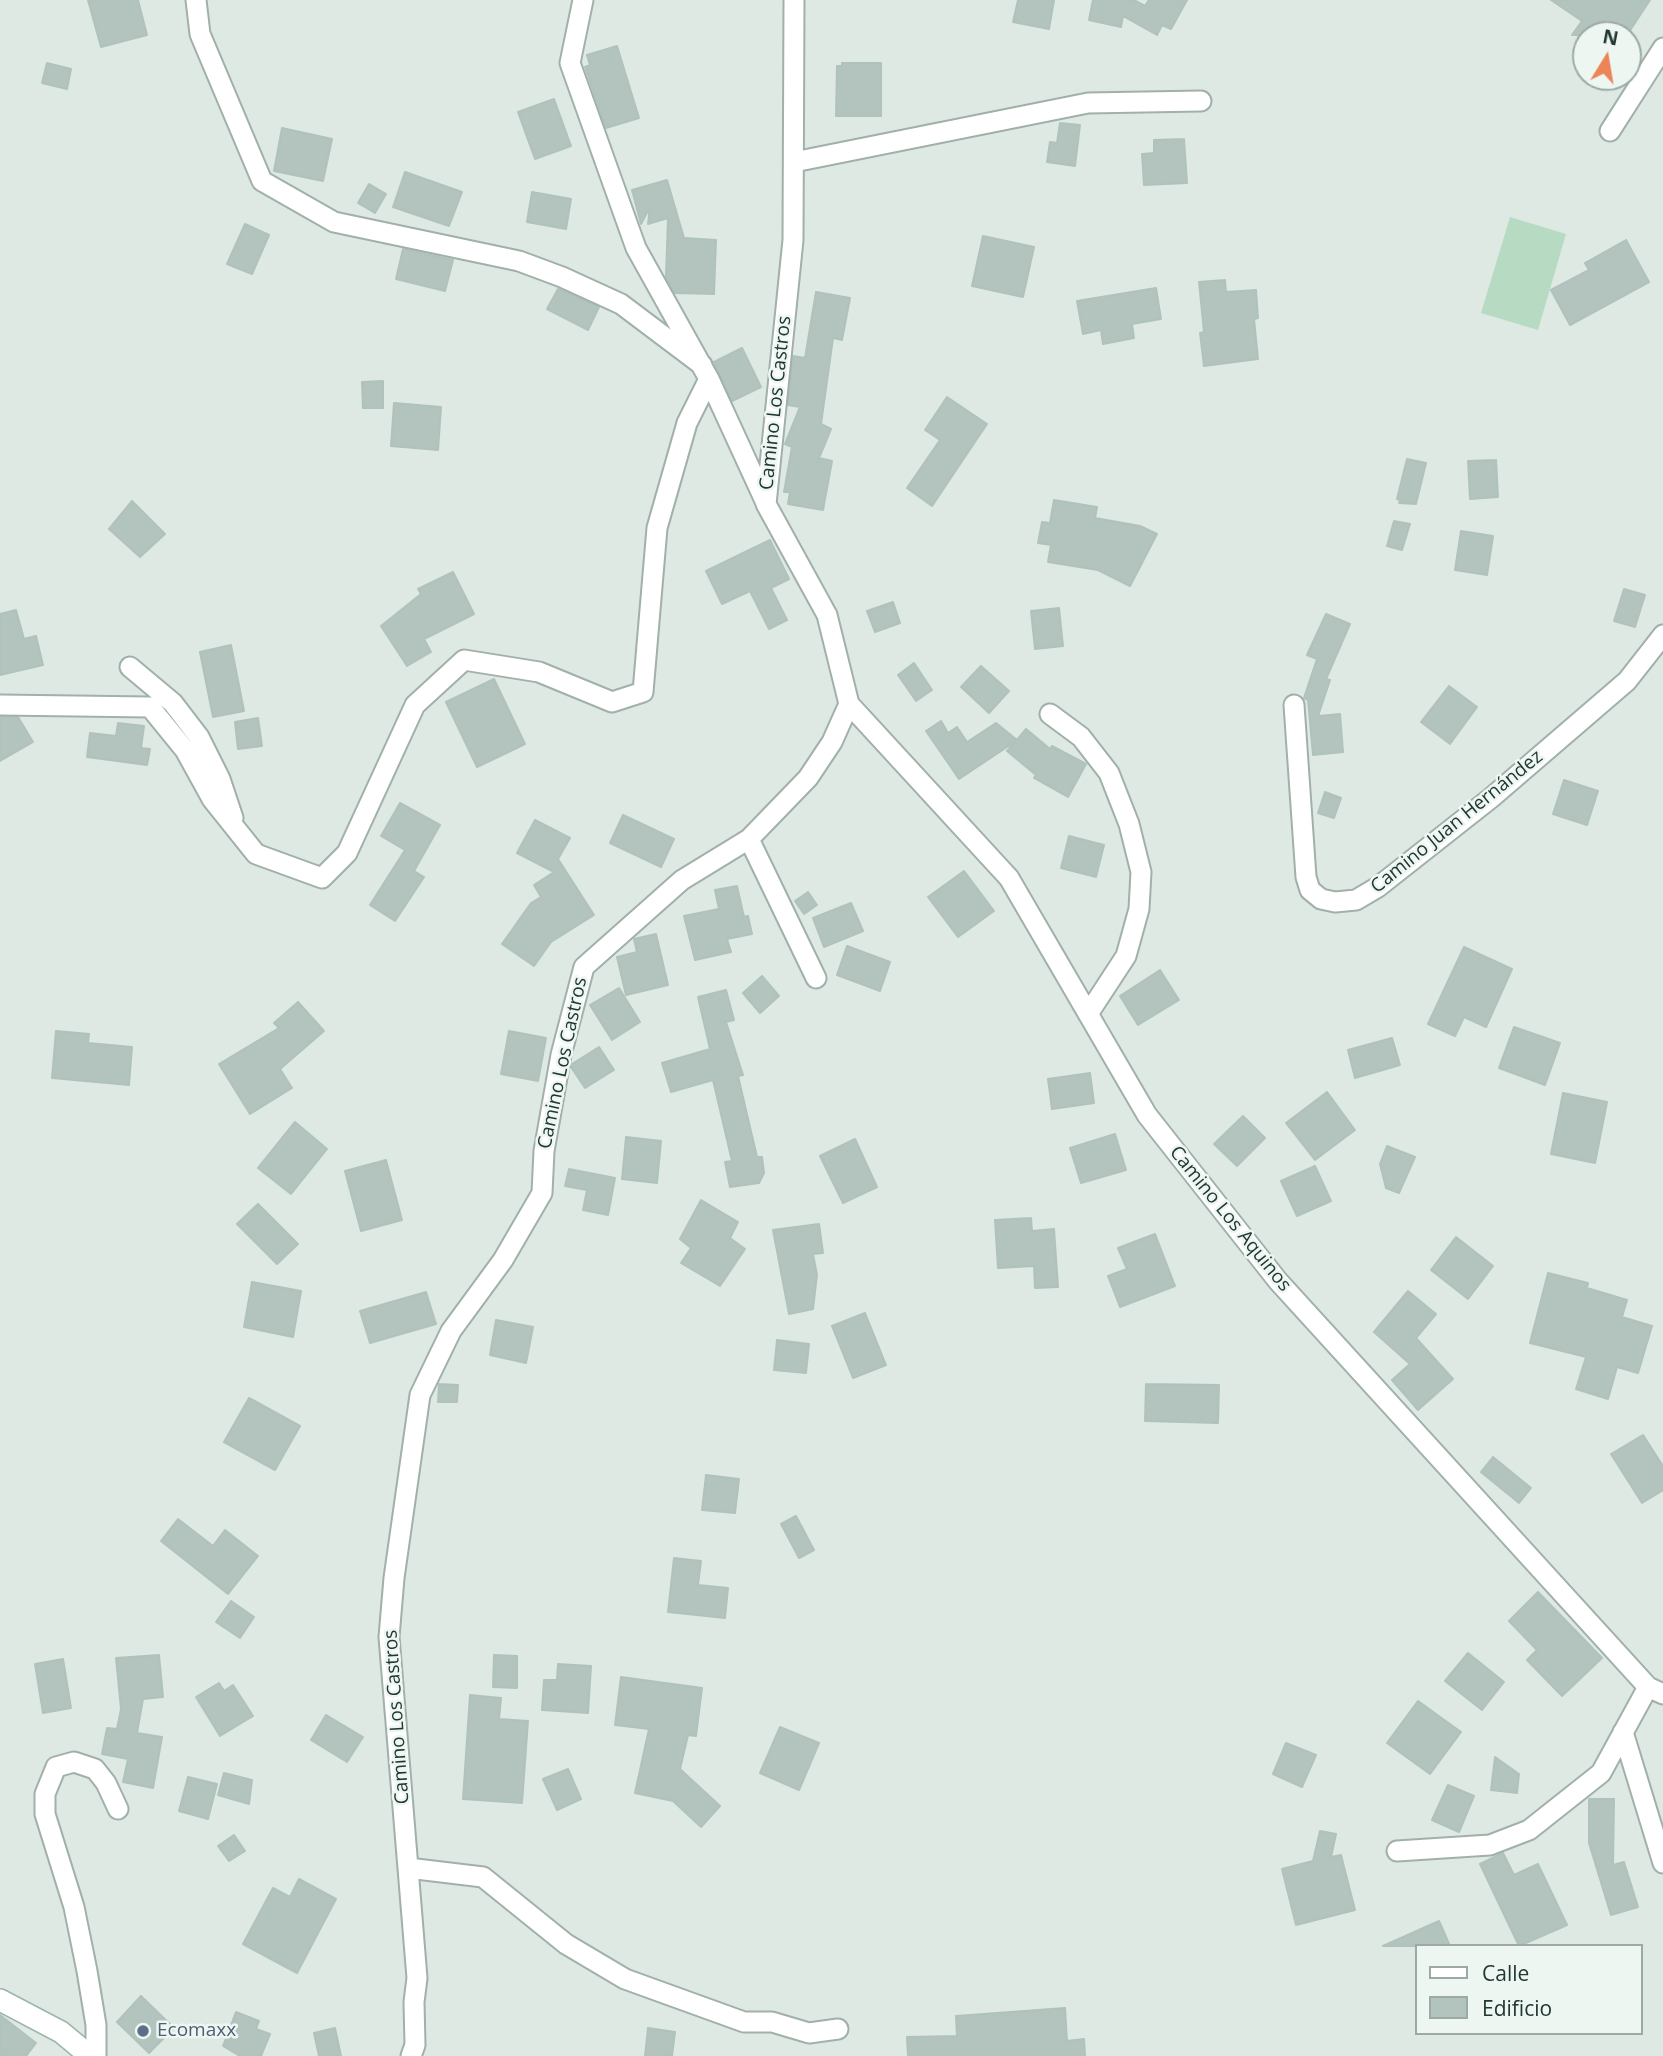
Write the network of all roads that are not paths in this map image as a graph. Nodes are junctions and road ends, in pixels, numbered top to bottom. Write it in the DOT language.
graph roads {
  1 [pos="196,0"];
  2 [pos="583,0"];
  3 [pos="794,0"];
  4 [pos="1663,48"];
  5 [pos="1201,100"];
  6 [pos="1610,131"];
  7 [pos="794,162"];
  8 [pos="706,372"];
  9 [pos="766,504"];
  10 [pos="1663,635"];
  11 [pos="130,667"];
  12 [pos="849,704"];
  13 [pos="0,705"];
  14 [pos="1294,705"];
  15 [pos="1050,713"];
  16 [pos="238,832"];
  17 [pos="749,839"];
  18 [pos="816,978"];
  19 [pos="1088,1014"];
  20 [pos="1655,1690"];
  21 [pos="1623,1732"];
  22 [pos="118,1809"];
  23 [pos="1397,1851"];
  24 [pos="1663,1863"];
  25 [pos="408,1868"];
  26 [pos="0,2000"];
  27 [pos="838,2029"];
  28 [pos="90,2056"];
  29 [pos="96,2056"];
  30 [pos="411,2056"];
  1 -- 8 [label="street"];
  2 -- 8 [label="street"];
  3 -- 7 [label="street, Camino Los Castros"];
  4 -- 6 [label="street"];
  5 -- 7 [label="street"];
  7 -- 9 [label="street, Camino Los Castros"];
  8 -- 9 [label="street"];
  8 -- 16 [label="street"];
  9 -- 12 [label="street, Camino Los Castros"];
  10 -- 14 [label="street, Camino Juan Hernández"];
  11 -- 16 [label="street"];
  12 -- 17 [label="street, Camino Los Castros"];
  12 -- 19 [label="street, Camino Los Aquinos"];
  13 -- 16 [label="street"];
  15 -- 19 [label="street"];
  17 -- 18 [label="street"];
  17 -- 25 [label="street, Camino Los Castros"];
  19 -- 20 [label="street, Camino Los Aquinos"];
  20 -- 21 [label="street"];
  21 -- 23 [label="street"];
  21 -- 24 [label="street"];
  22 -- 29 [label="street"];
  25 -- 27 [label="street"];
  25 -- 30 [label="street, Camino Los Castros"];
  26 -- 28 [label="street"];
}
